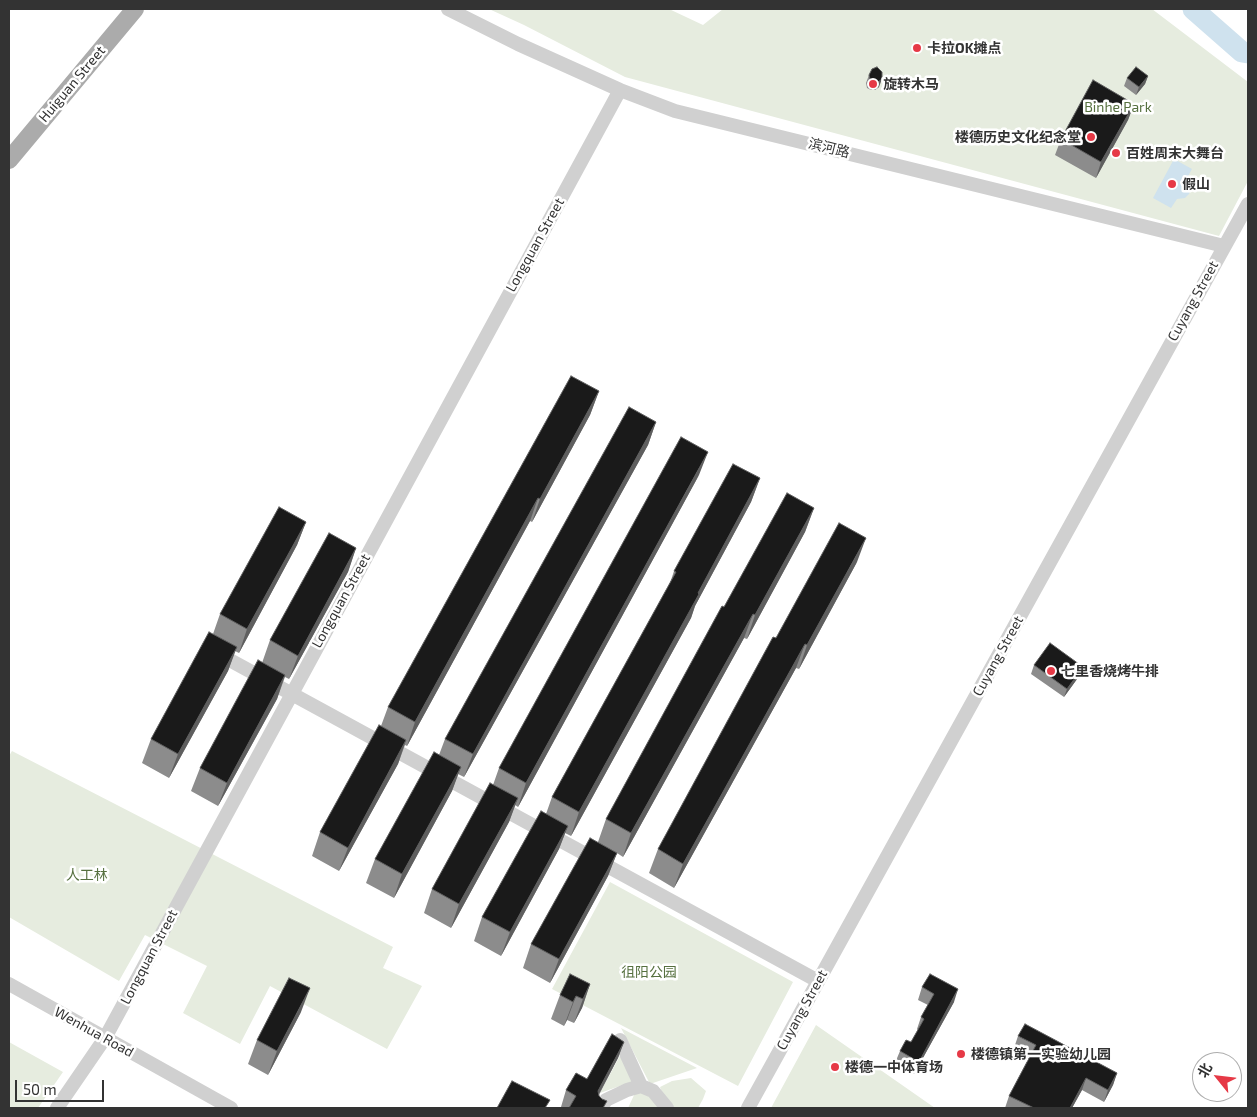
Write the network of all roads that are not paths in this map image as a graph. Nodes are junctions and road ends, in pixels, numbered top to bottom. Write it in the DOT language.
graph roads {
  1 [pos="135,9"];
  2 [pos="448,9"];
  3 [pos="620,90"];
  4 [pos="9,160"];
  5 [pos="1248,204"];
  6 [pos="1224,246"];
  7 [pos="204,645"];
  8 [pos="291,694"];
  9 [pos="818,981"];
  10 [pos="9,984"];
  11 [pos="105,1038"];
  12 [pos="620,1040"];
  13 [pos="641,1086"];
  14 [pos="57,1108"];
  15 [pos="231,1108"];
  16 [pos="601,1108"];
  17 [pos="668,1108"];
  18 [pos="748,1108"];
  1 -- 4 [label="main road, Huiguan Street"];
  2 -- 3 [label="street, 滨河路"];
  3 -- 6 [label="street, 滨河路"];
  3 -- 8 [label="street, Longquan Street"];
  5 -- 6 [label="street, Cuyang Street"];
  6 -- 9 [label="street, Cuyang Street"];
  7 -- 8 [label="street"];
  8 -- 9 [label="street"];
  8 -- 11 [label="street, Longquan Street"];
  9 -- 18 [label="street, Cuyang Street"];
  10 -- 11 [label="street, Wenhua Road"];
  11 -- 14 [label="street, Longquan Street"];
  11 -- 15 [label="street, Wenhua Road"];
  12 -- 13 [label="street"];
  13 -- 16 [label="street"];
  13 -- 17 [label="street"];
}
